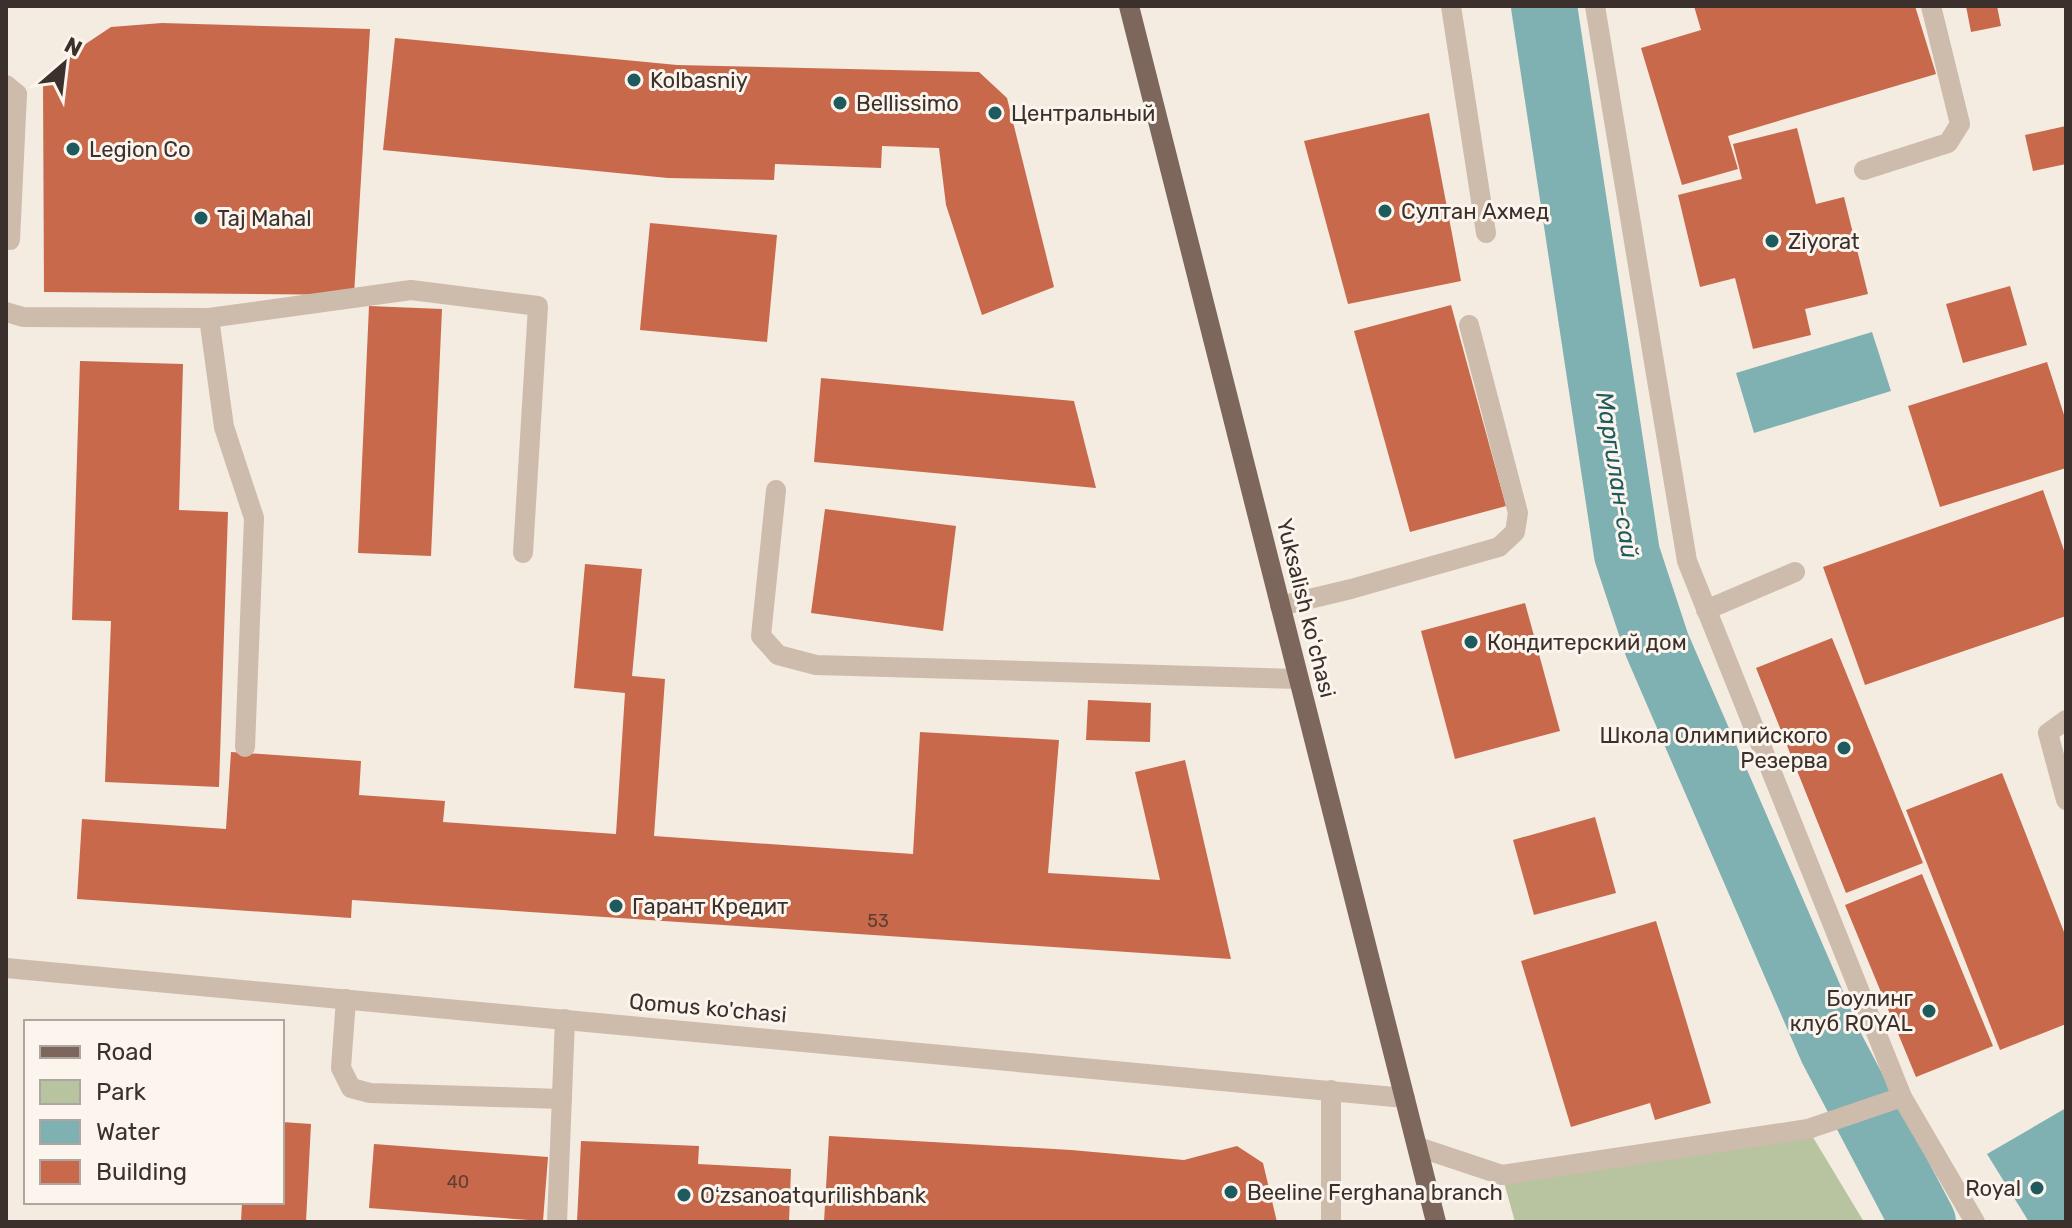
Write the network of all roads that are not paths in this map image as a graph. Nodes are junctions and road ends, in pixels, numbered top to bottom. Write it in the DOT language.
graph roads {
  1 [pos="1129,6"];
  2 [pos="1451,6"];
  3 [pos="1595,6"];
  4 [pos="1931,6"];
  5 [pos="6,85"];
  6 [pos="1864,170"];
  7 [pos="1486,233"];
  8 [pos="10,240"];
  9 [pos="6,312"];
  10 [pos="209,318"];
  11 [pos="1469,325"];
  12 [pos="776,490"];
  13 [pos="523,553"];
  14 [pos="1795,572"];
  15 [pos="1280,606"];
  16 [pos="1706,610"];
  17 [pos="1299,679"];
  18 [pos="2066,720"];
  19 [pos="245,747"];
  20 [pos="2066,800"];
  21 [pos="6,968"];
  22 [pos="346,999"];
  23 [pos="565,1019"];
  24 [pos="1331,1090"];
  25 [pos="1902,1097"];
  26 [pos="1405,1098"];
  27 [pos="562,1099"];
  28 [pos="1418,1147"];
  29 [pos="557,1222"];
  30 [pos="1331,1222"];
  31 [pos="1436,1222"];
  32 [pos="1975,1222"];
  1 -- 15 [label="main road, Yuksalish koʻchasi"];
  2 -- 7 [label="street"];
  3 -- 16 [label="street"];
  4 -- 6 [label="street"];
  5 -- 8 [label="street"];
  9 -- 10 [label="street"];
  10 -- 13 [label="street"];
  10 -- 19 [label="street"];
  11 -- 15 [label="street"];
  12 -- 17 [label="street"];
  14 -- 16 [label="street"];
  15 -- 17 [label="main road, Yuksalish koʻchasi"];
  16 -- 25 [label="street"];
  17 -- 26 [label="main road, Yuksalish koʻchasi"];
  18 -- 20 [label="street"];
  21 -- 22 [label="street, Qomus ko'chasi"];
  22 -- 23 [label="street, Qomus ko'chasi"];
  22 -- 27 [label="street"];
  23 -- 24 [label="street, Qomus ko'chasi"];
  23 -- 27 [label="street"];
  24 -- 26 [label="street, Qomus ko'chasi"];
  24 -- 30 [label="street"];
  25 -- 28 [label="street"];
  25 -- 32 [label="street"];
  26 -- 28 [label="main road, Yuksalish koʻchasi"];
  27 -- 29 [label="street"];
  28 -- 31 [label="main road, Yuksalish koʻchasi"];
}
